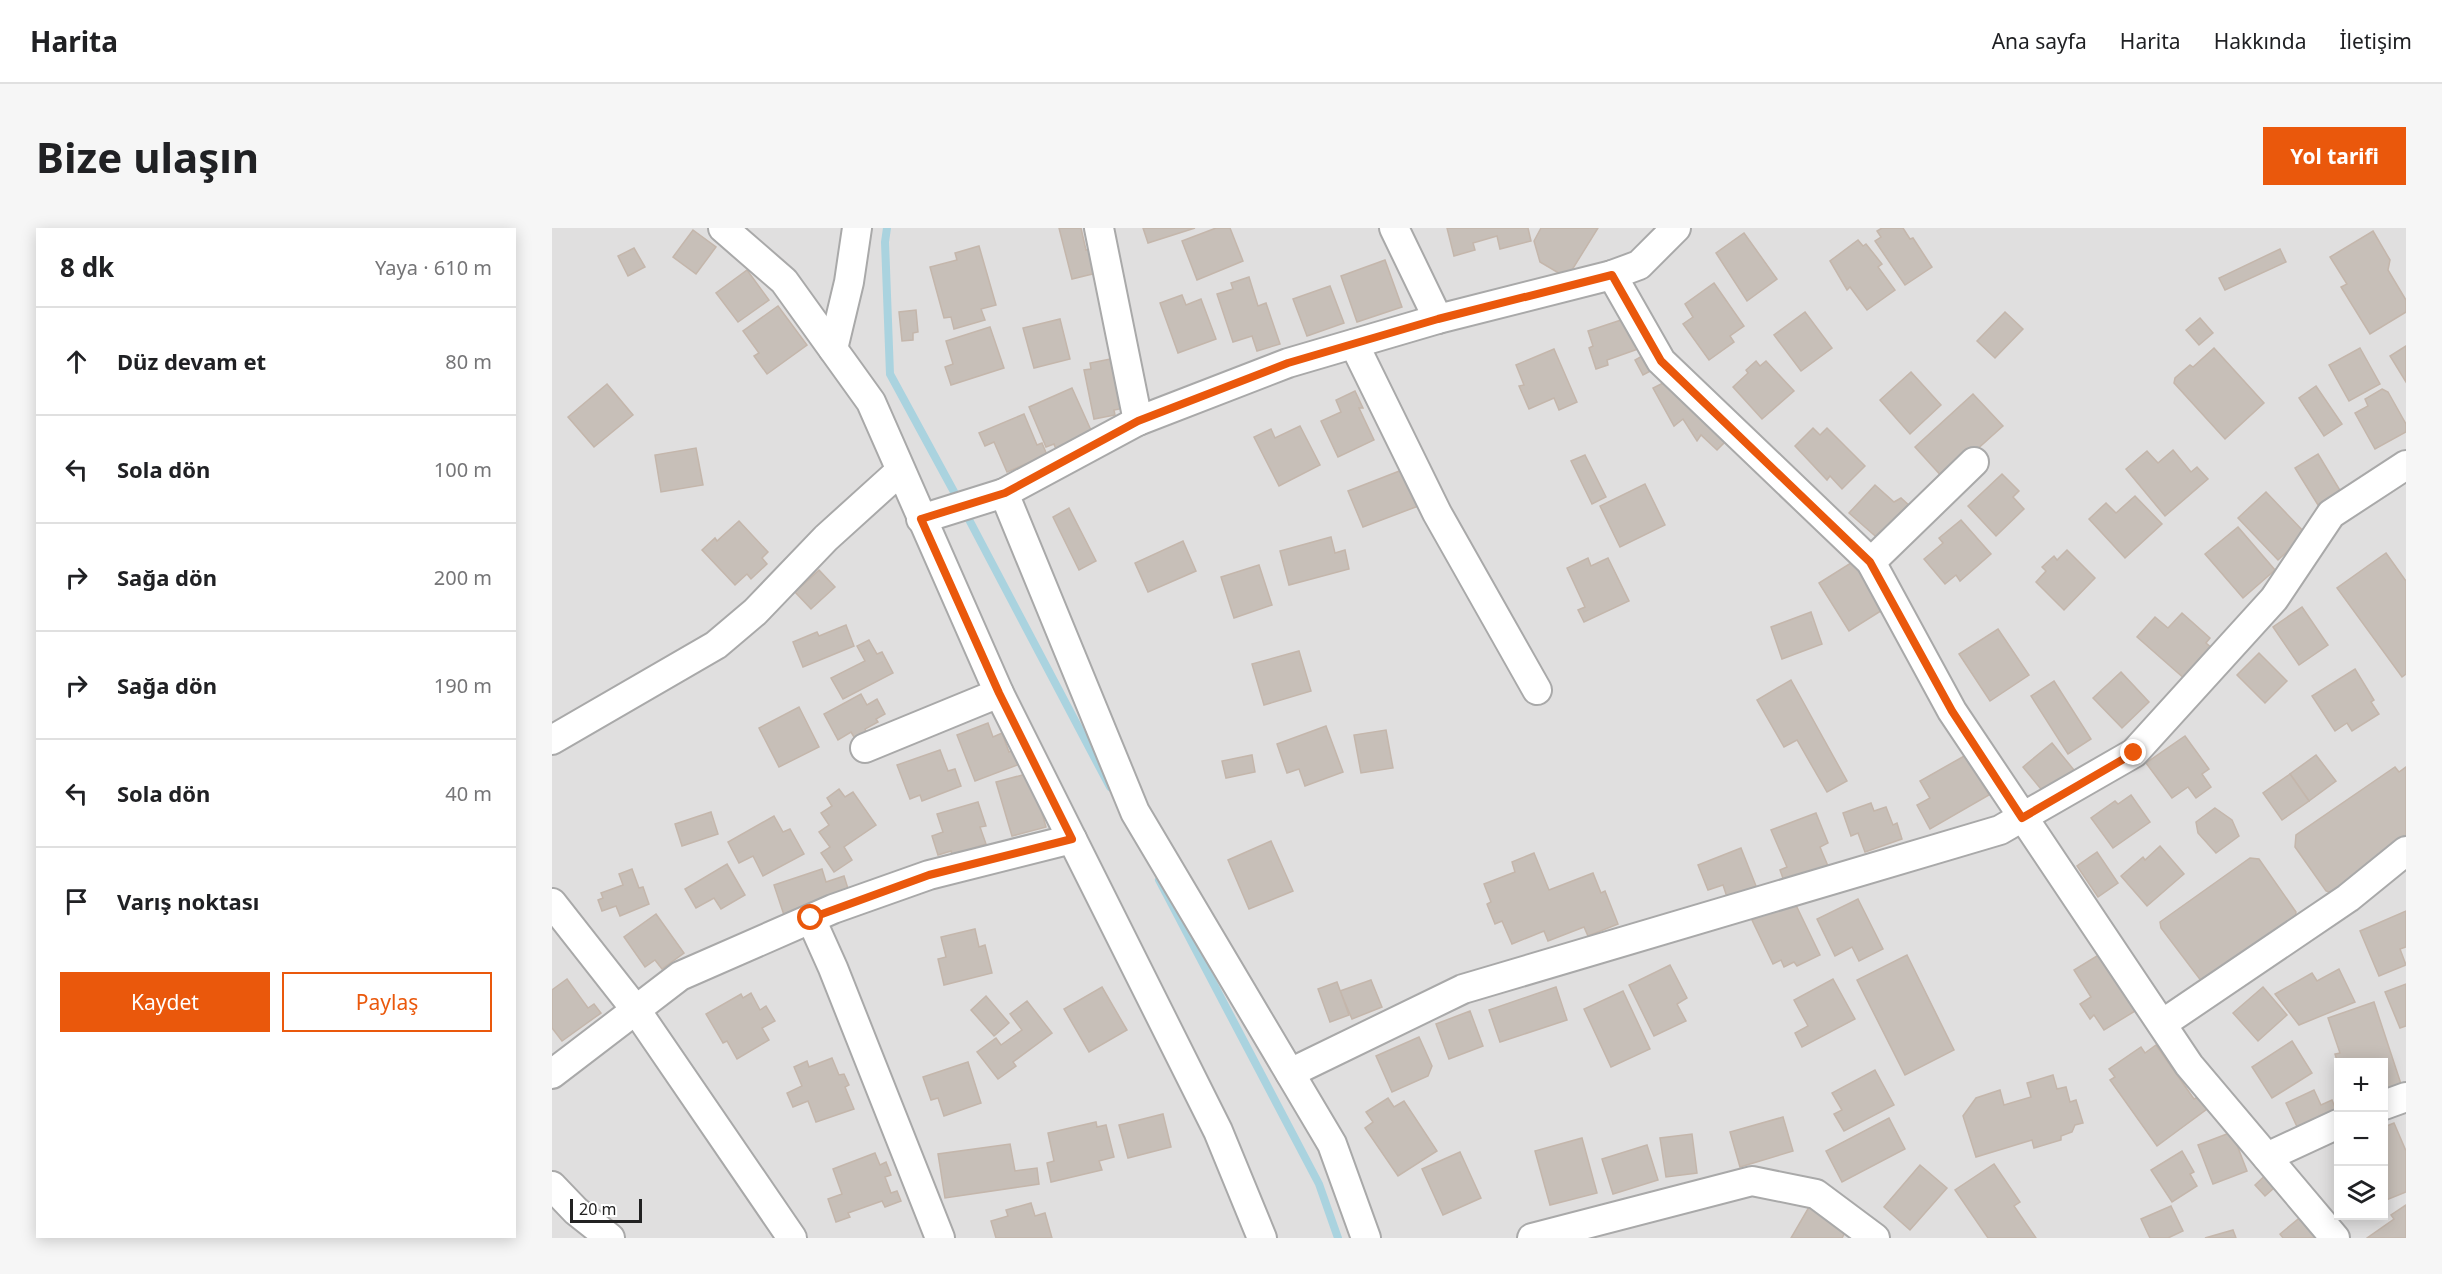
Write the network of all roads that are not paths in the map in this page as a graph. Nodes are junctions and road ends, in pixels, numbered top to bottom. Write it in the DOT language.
graph roads {
  1 [pos="723,228"];
  2 [pos="857,228"];
  3 [pos="1099,228"];
  4 [pos="1394,228"];
  5 [pos="1676,228"];
  6 [pos="1612,275"];
  7 [pos="1438,319"];
  8 [pos="1354,344"];
  9 [pos="833,349"];
  10 [pos="1138,421"];
  11 [pos="1974,462"];
  12 [pos="2406,465"];
  13 [pos="900,471"];
  14 [pos="996,496"];
  15 [pos="926,517"];
  16 [pos="1870,562"];
  17 [pos="1537,690"];
  18 [pos="999,693"];
  19 [pos="552,740"];
  20 [pos="865,748"];
  21 [pos="2022,818"];
  22 [pos="1072,839"];
  23 [pos="2406,851"];
  24 [pos="552,903"];
  25 [pos="811,918"];
  26 [pos="636,1010"];
  27 [pos="2162,1024"];
  28 [pos="1290,1073"];
  29 [pos="552,1074"];
  30 [pos="2406,1097"];
  31 [pos="2388,1104"];
  32 [pos="2334,1126"];
  33 [pos="2267,1157"];
  34 [pos="552,1186"];
  35 [pos="1597,1230"];
  36 [pos="610,1238"];
  37 [pos="792,1238"];
  38 [pos="940,1238"];
  39 [pos="1262,1238"];
  40 [pos="1366,1238"];
  41 [pos="1532,1238"];
  42 [pos="1875,1238"];
  43 [pos="2335,1238"];
  1 -- 9 [label="street"];
  2 -- 9 [label="street"];
  3 -- 10 [label="street"];
  4 -- 7 [label="street"];
  5 -- 6 [label="street"];
  6 -- 7 [label="street"];
  6 -- 16 [label="street"];
  7 -- 8 [label="street"];
  8 -- 10 [label="street"];
  8 -- 17 [label="street"];
  9 -- 13 [label="street"];
  10 -- 14 [label="street"];
  11 -- 16 [label="street"];
  12 -- 21 [label="street"];
  13 -- 15 [label="street"];
  13 -- 19 [label="street"];
  14 -- 15 [label="street"];
  14 -- 28 [label="street"];
  15 -- 18 [label="street"];
  16 -- 21 [label="street"];
  18 -- 20 [label="street"];
  18 -- 22 [label="street"];
  21 -- 27 [label="street"];
  21 -- 28 [label="street"];
  22 -- 25 [label="street"];
  22 -- 39 [label="street"];
  23 -- 27 [label="street"];
  24 -- 26 [label="street"];
  25 -- 26 [label="street"];
  25 -- 38 [label="street"];
  26 -- 29 [label="street"];
  26 -- 37 [label="street"];
  27 -- 33 [label="street"];
  28 -- 40 [label="street"];
  30 -- 31 [label="street"];
  32 -- 33 [label="street"];
  33 -- 43 [label="street"];
  34 -- 36 [label="street"];
  35 -- 41 [label="street"];
  35 -- 42 [label="street"];
}
